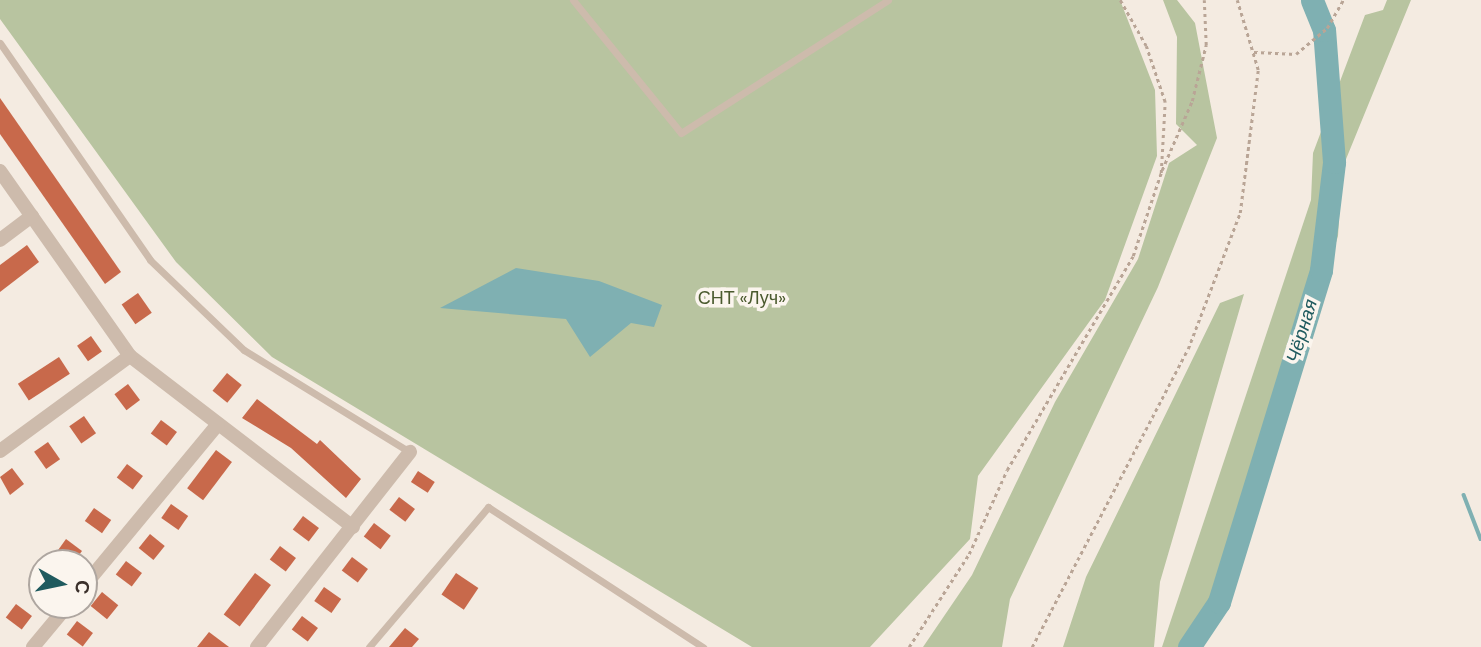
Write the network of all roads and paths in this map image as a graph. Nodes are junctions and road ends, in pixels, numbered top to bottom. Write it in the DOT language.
graph roads {
  1 [pos="573,0"];
  2 [pos="888,0"];
  3 [pos="1119,0"];
  4 [pos="1204,0"];
  5 [pos="1237,0"];
  6 [pos="1343,0"];
  7 [pos="0,43"];
  8 [pos="1253,52"];
  9 [pos="0,171"];
  10 [pos="1161,173"];
  11 [pos="32,216"];
  12 [pos="0,240"];
  13 [pos="130,356"];
  14 [pos="218,424"];
  15 [pos="0,451"];
  16 [pos="410,452"];
  17 [pos="353,527"];
  18 [pos="98,569"];
  19 [pos="56,619"];
  20 [pos="33,647"];
  21 [pos="257,647"];
  22 [pos="369,647"];
  23 [pos="703,647"];
  24 [pos="909,647"];
  25 [pos="1032,647"];
  1 -- 2 [label="lane"];
  3 -- 10 [label="path"];
  4 -- 10 [label="path"];
  5 -- 8 [label="path"];
  6 -- 8 [label="path"];
  7 -- 16 [label="lane"];
  8 -- 25 [label="path"];
  9 -- 11 [label="street"];
  10 -- 24 [label="path"];
  11 -- 12 [label="street"];
  11 -- 13 [label="street"];
  13 -- 14 [label="street"];
  13 -- 15 [label="street"];
  14 -- 17 [label="street"];
  14 -- 18 [label="street"];
  16 -- 17 [label="street"];
  17 -- 21 [label="street"];
  19 -- 20 [label="street"];
  22 -- 23 [label="lane"];
}
